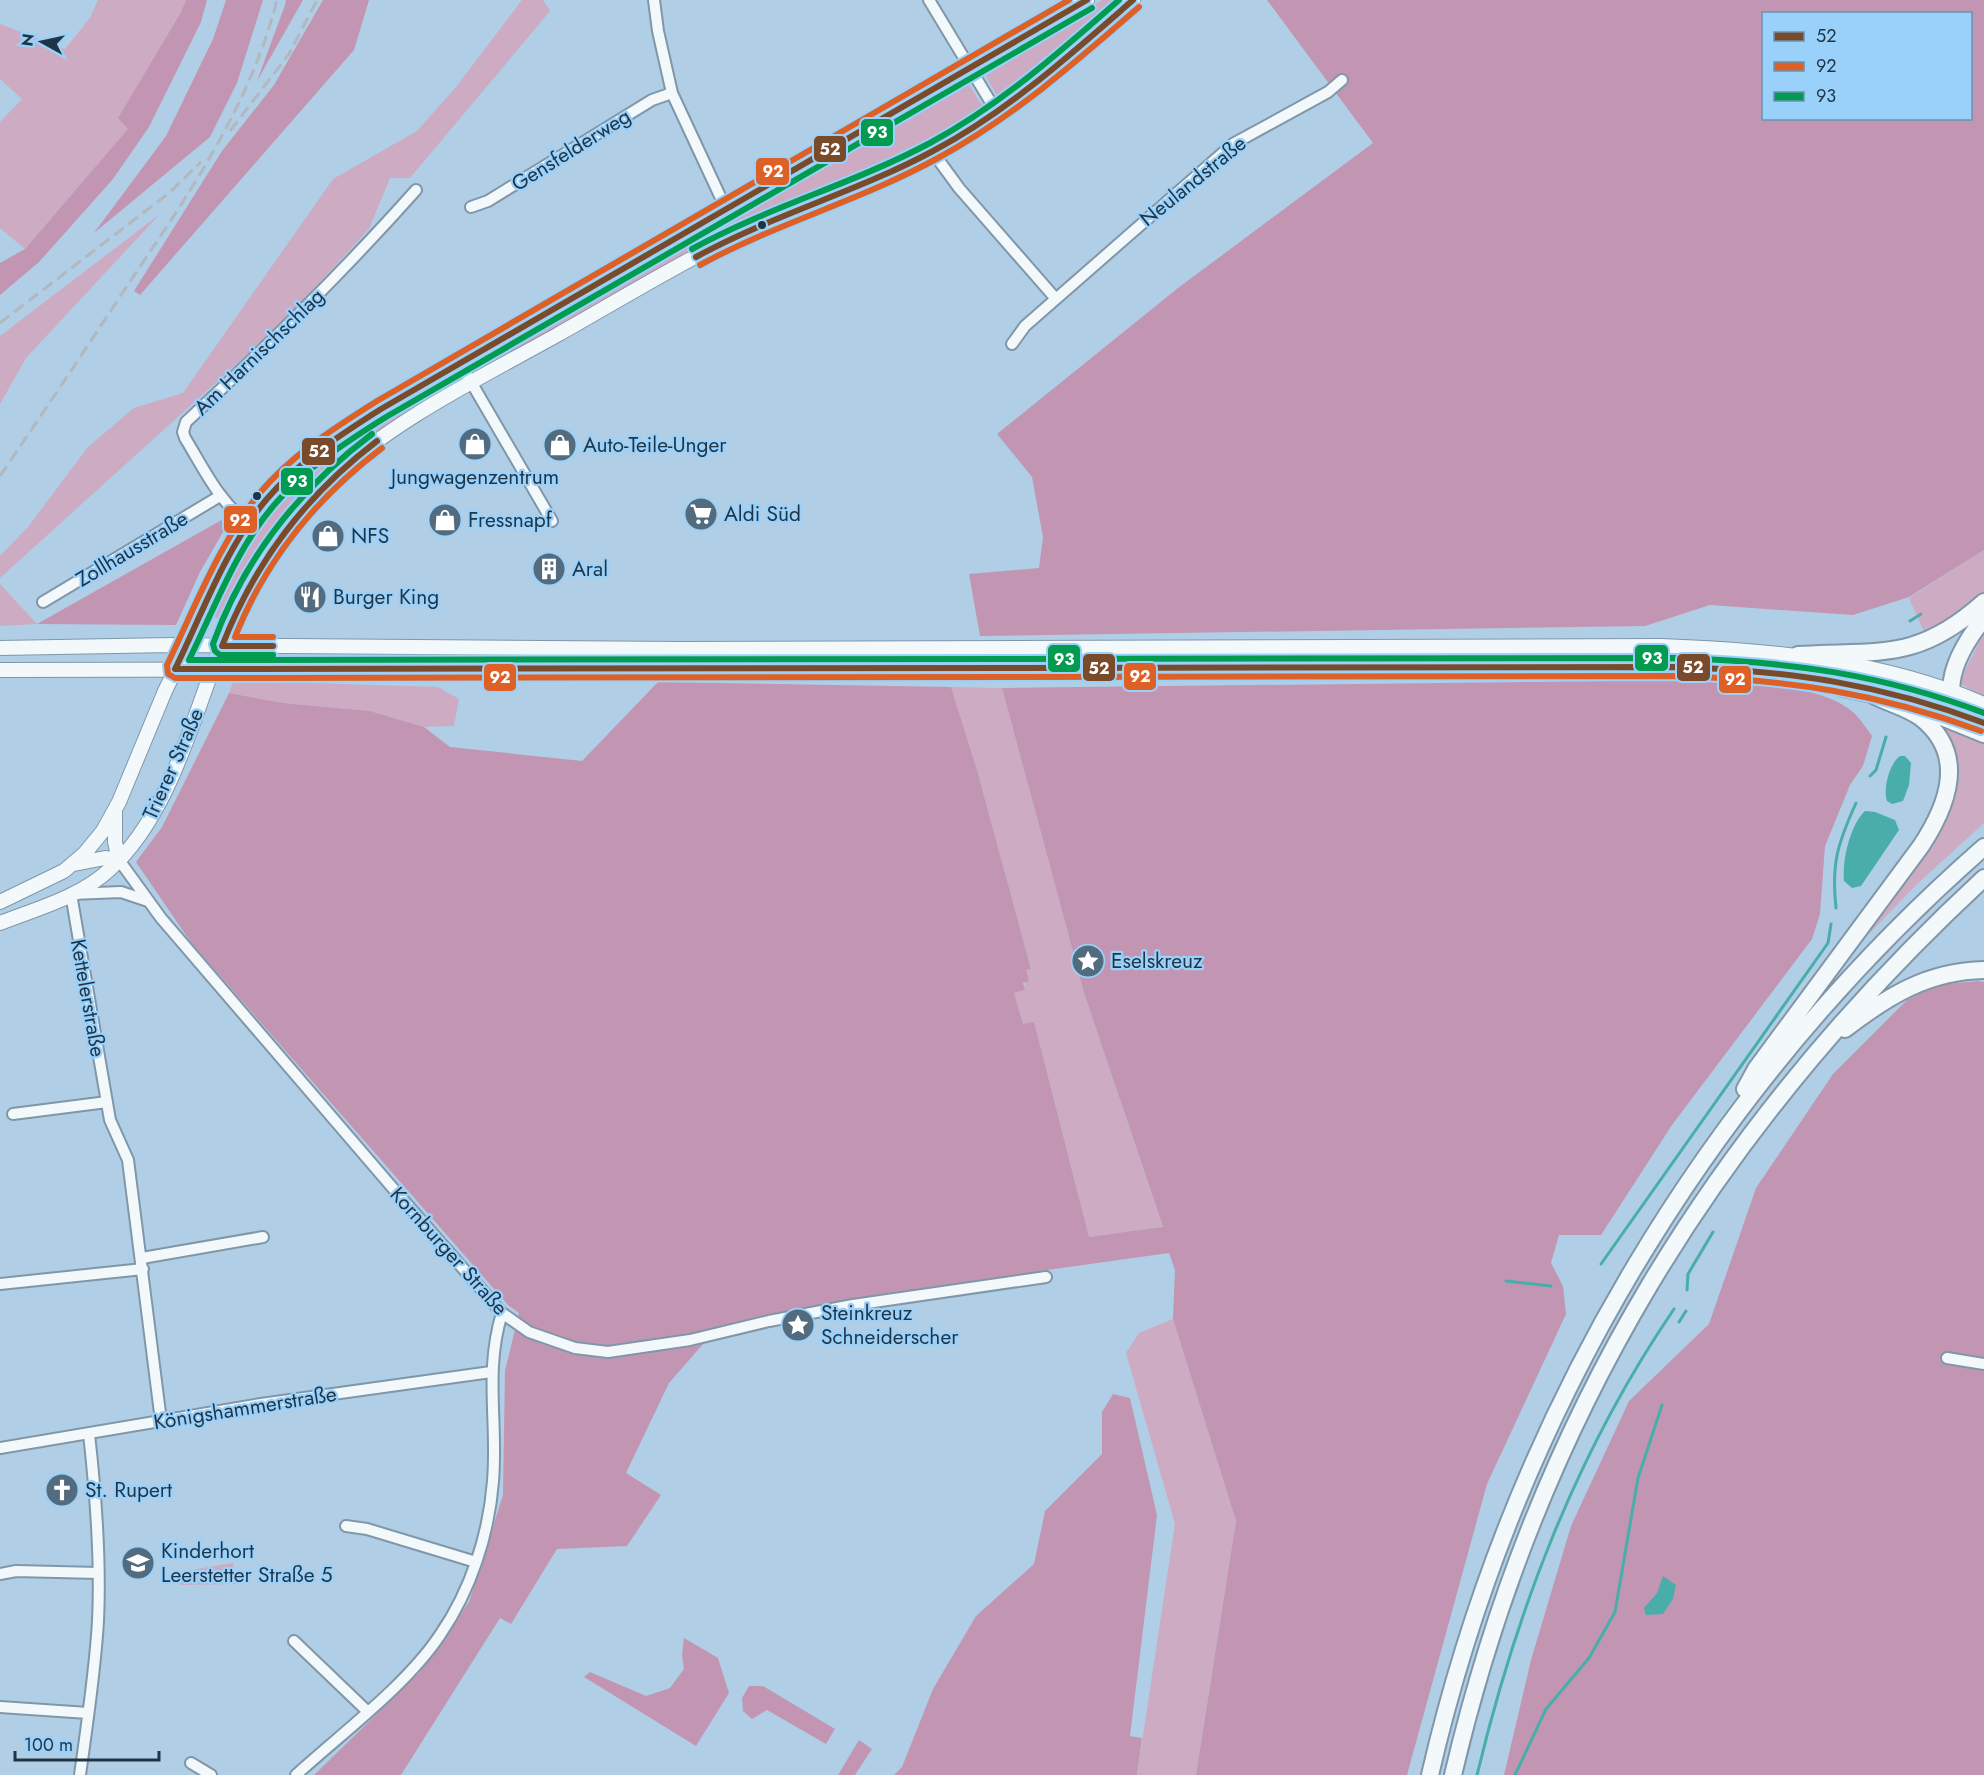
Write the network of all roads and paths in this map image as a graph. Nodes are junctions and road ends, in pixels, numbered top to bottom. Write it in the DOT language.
graph roads {
  1 [pos="654,0"];
  2 [pos="929,0"];
  3 [pos="1087,0"];
  4 [pos="1133,0"];
  5 [pos="970,71"];
  6 [pos="1342,80"];
  7 [pos="672,93"];
  8 [pos="996,111"];
  9 [pos="932,151"];
  10 [pos="416,190"];
  11 [pos="471,207"];
  12 [pos="726,209"];
  13 [pos="1056,299"];
  14 [pos="1012,344"];
  15 [pos="460,363"];
  16 [pos="472,383"];
  17 [pos="220,496"];
  18 [pos="552,521"];
  19 [pos="249,524"];
  20 [pos="43,602"];
  21 [pos="1984,602"];
  22 [pos="1984,618"];
  23 [pos="187,645"];
  24 [pos="222,646"];
  25 [pos="0,648"];
  26 [pos="1798,655"];
  27 [pos="176,669"];
  28 [pos="213,669"];
  29 [pos="0,670"];
  30 [pos="1814,677"];
  31 [pos="1950,691"];
  32 [pos="1906,702"];
  33 [pos="1984,704"];
  34 [pos="1956,711"];
  35 [pos="1984,723"];
  36 [pos="1984,734"];
  37 [pos="116,809"];
  38 [pos="1984,847"];
  39 [pos="119,860"];
  40 [pos="71,865"];
  41 [pos="1984,878"];
  42 [pos="70,894"];
  43 [pos="3,901"];
  44 [pos="148,902"];
  45 [pos="0,923"];
  46 [pos="1984,970"];
  47 [pos="1815,1051"];
  48 [pos="107,1102"];
  49 [pos="13,1114"];
  50 [pos="1717,1140"];
  51 [pos="263,1237"];
  52 [pos="143,1263"];
  53 [pos="1046,1277"];
  54 [pos="0,1284"];
  55 [pos="502,1313"];
  56 [pos="1947,1358"];
  57 [pos="1984,1364"];
  58 [pos="491,1372"];
  59 [pos="161,1421"];
  60 [pos="89,1434"];
  61 [pos="0,1448"];
  62 [pos="346,1526"];
  63 [pos="476,1562"];
  64 [pos="98,1573"];
  65 [pos="0,1574"];
  66 [pos="294,1641"];
  67 [pos="0,1707"];
  68 [pos="367,1711"];
  69 [pos="88,1713"];
  70 [pos="191,1763"];
  71 [pos="80,1775"];
  72 [pos="211,1775"];
  73 [pos="296,1775"];
  74 [pos="1430,1775"];
  75 [pos="1454,1775"];
  1 -- 7 [label="street"];
  2 -- 5 [label="street"];
  3 -- 5 [label="main road"];
  4 -- 8 [label="main road"];
  5 -- 8 [label="street"];
  5 -- 12 [label="main road"];
  6 -- 13 [label="street, Neulandstraße"];
  7 -- 11 [label="street, Gensfelderweg"];
  7 -- 12 [label="street"];
  8 -- 9 [label="main road"];
  9 -- 13 [label="street"];
  9 -- 16 [label="main road"];
  10 -- 17 [label="street, Am Harnischschlag"];
  12 -- 15 [label="main road"];
  13 -- 14 [label="street, Neulandstraße"];
  15 -- 16 [label="street"];
  15 -- 19 [label="main road"];
  16 -- 18 [label="street"];
  16 -- 24 [label="main road"];
  17 -- 19 [label="street, Am Harnischschlag"];
  17 -- 20 [label="street, Zollhausstraße"];
  19 -- 23 [label="main road"];
  21 -- 26 [label="highway"];
  22 -- 31 [label="highway"];
  23 -- 24 [label="main road"];
  23 -- 25 [label="main road"];
  23 -- 27 [label="main road"];
  24 -- 26 [label="main road"];
  24 -- 28 [label="main road"];
  26 -- 31 [label="main road"];
  27 -- 28 [label="main road"];
  27 -- 29 [label="main road"];
  27 -- 37 [label="main road, Trierer Straße"];
  28 -- 30 [label="main road"];
  28 -- 39 [label="main road, Trierer Straße"];
  30 -- 32 [label="highway"];
  31 -- 33 [label="main road"];
  31 -- 34 [label="highway"];
  32 -- 34 [label="main road"];
  32 -- 36 [label="highway"];
  32 -- 50 [label="highway"];
  34 -- 35 [label="main road"];
  37 -- 39 [label="main road"];
  37 -- 40 [label="main road, Trierer Straße"];
  38 -- 50 [label="highway"];
  39 -- 40 [label="main road"];
  39 -- 42 [label="main road, Trierer Straße"];
  39 -- 44 [label="street, Kornburger Straße"];
  40 -- 43 [label="main road, Trierer Straße"];
  41 -- 47 [label="highway"];
  42 -- 44 [label="street, Kornburger Straße"];
  42 -- 45 [label="main road, Trierer Straße"];
  42 -- 48 [label="street, Kettelerstraße"];
  43 -- 45 [label="main road"];
  44 -- 55 [label="street, Kornburger Straße"];
  46 -- 47 [label="highway"];
  47 -- 75 [label="highway"];
  48 -- 49 [label="street"];
  48 -- 52 [label="street, Kettelerstraße"];
  50 -- 74 [label="highway"];
  51 -- 52 [label="street"];
  52 -- 54 [label="street"];
  52 -- 59 [label="street, Kettelerstraße"];
  53 -- 55 [label="street, Kornburger Straße"];
  55 -- 58 [label="street"];
  56 -- 57 [label="street"];
  58 -- 59 [label="street, Königshammerstraße"];
  58 -- 63 [label="street"];
  59 -- 60 [label="street, Königshammerstraße"];
  60 -- 61 [label="street, Königshammerstraße"];
  60 -- 64 [label="street"];
  62 -- 63 [label="street"];
  63 -- 68 [label="street"];
  64 -- 65 [label="street"];
  64 -- 69 [label="street"];
  66 -- 68 [label="street"];
  67 -- 69 [label="street"];
  68 -- 73 [label="street"];
  69 -- 71 [label="street"];
  70 -- 72 [label="street"];
}
